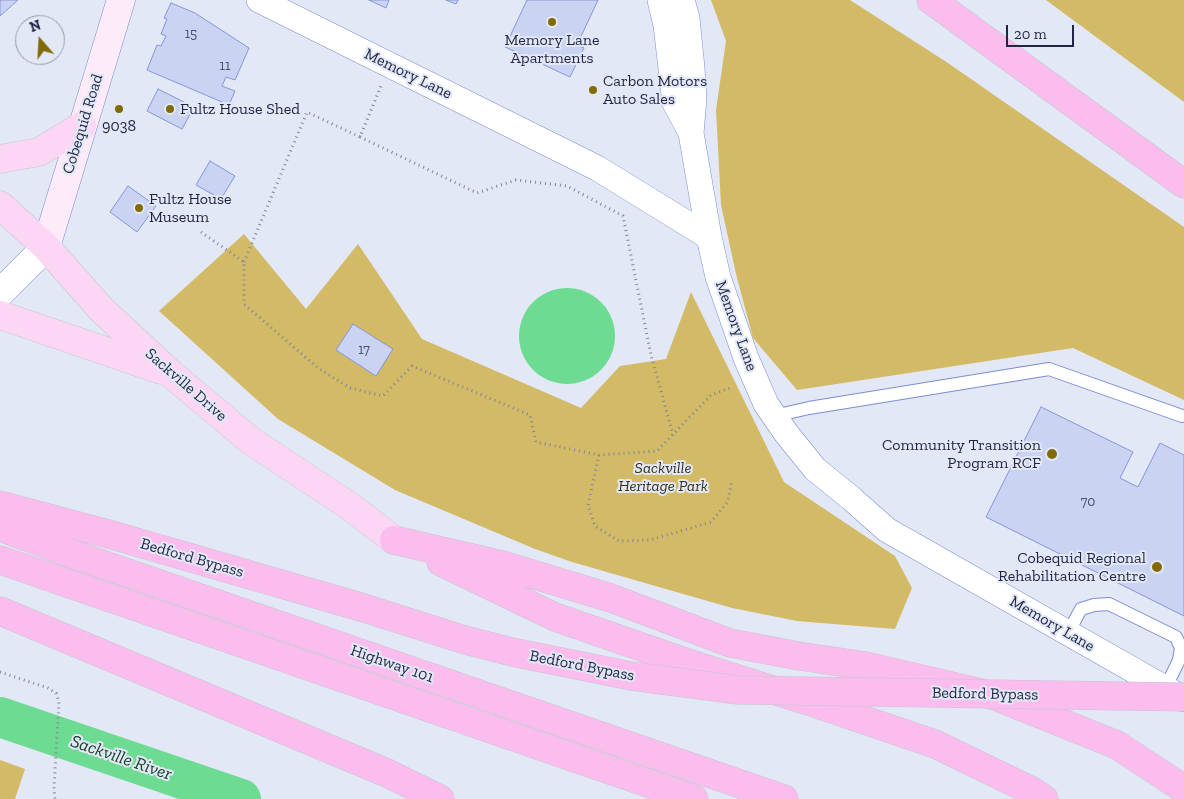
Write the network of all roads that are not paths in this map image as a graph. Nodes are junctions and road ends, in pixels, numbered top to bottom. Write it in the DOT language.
graph roads {
  1 [pos="121,0"];
  2 [pos="259,0"];
  3 [pos="660,0"];
  4 [pos="682,0"];
  5 [pos="931,0"];
  6 [pos="82,126"];
  7 [pos="691,133"];
  8 [pos="0,159"];
  9 [pos="1184,184"];
  10 [pos="0,205"];
  11 [pos="709,237"];
  12 [pos="46,247"];
  13 [pos="0,293"];
  14 [pos="0,314"];
  15 [pos="170,373"];
  16 [pos="774,416"];
  17 [pos="1182,416"];
  18 [pos="0,505"];
  19 [pos="0,527"];
  20 [pos="394,540"];
  21 [pos="0,560"];
  22 [pos="0,611"];
  23 [pos="1068,633"];
  24 [pos="1178,695"];
  25 [pos="1184,789"];
  26 [pos="1037,794"];
  27 [pos="440,799"];
  28 [pos="694,799"];
  29 [pos="784,799"];
  1 -- 6 [label="main road, Cobequid Road"];
  2 -- 11 [label="street, Memory Lane"];
  3 -- 7 [label="street"];
  4 -- 7 [label="street"];
  5 -- 9 [label="highway"];
  6 -- 8 [label="main road"];
  6 -- 12 [label="main road, Cobequid Road"];
  7 -- 11 [label="street"];
  10 -- 12 [label="main road, Sackville Drive"];
  11 -- 16 [label="street, Memory Lane"];
  12 -- 13 [label="street"];
  12 -- 15 [label="main road, Sackville Drive"];
  14 -- 15 [label="main road"];
  15 -- 20 [label="main road, Sackville Drive"];
  16 -- 17 [label="lane"];
  16 -- 23 [label="street, Memory Lane"];
  18 -- 24 [label="highway, Bedford Bypass, bridge"];
  19 -- 29 [label="highway, Highway 101"];
  20 -- 25 [label="highway"];
  20 -- 26 [label="highway"];
  21 -- 28 [label="highway, Highway 101"];
  22 -- 27 [label="highway"];
  23 -- 24 [label="street, Memory Lane"];
  23 -- 24 [label="lane"];
}
